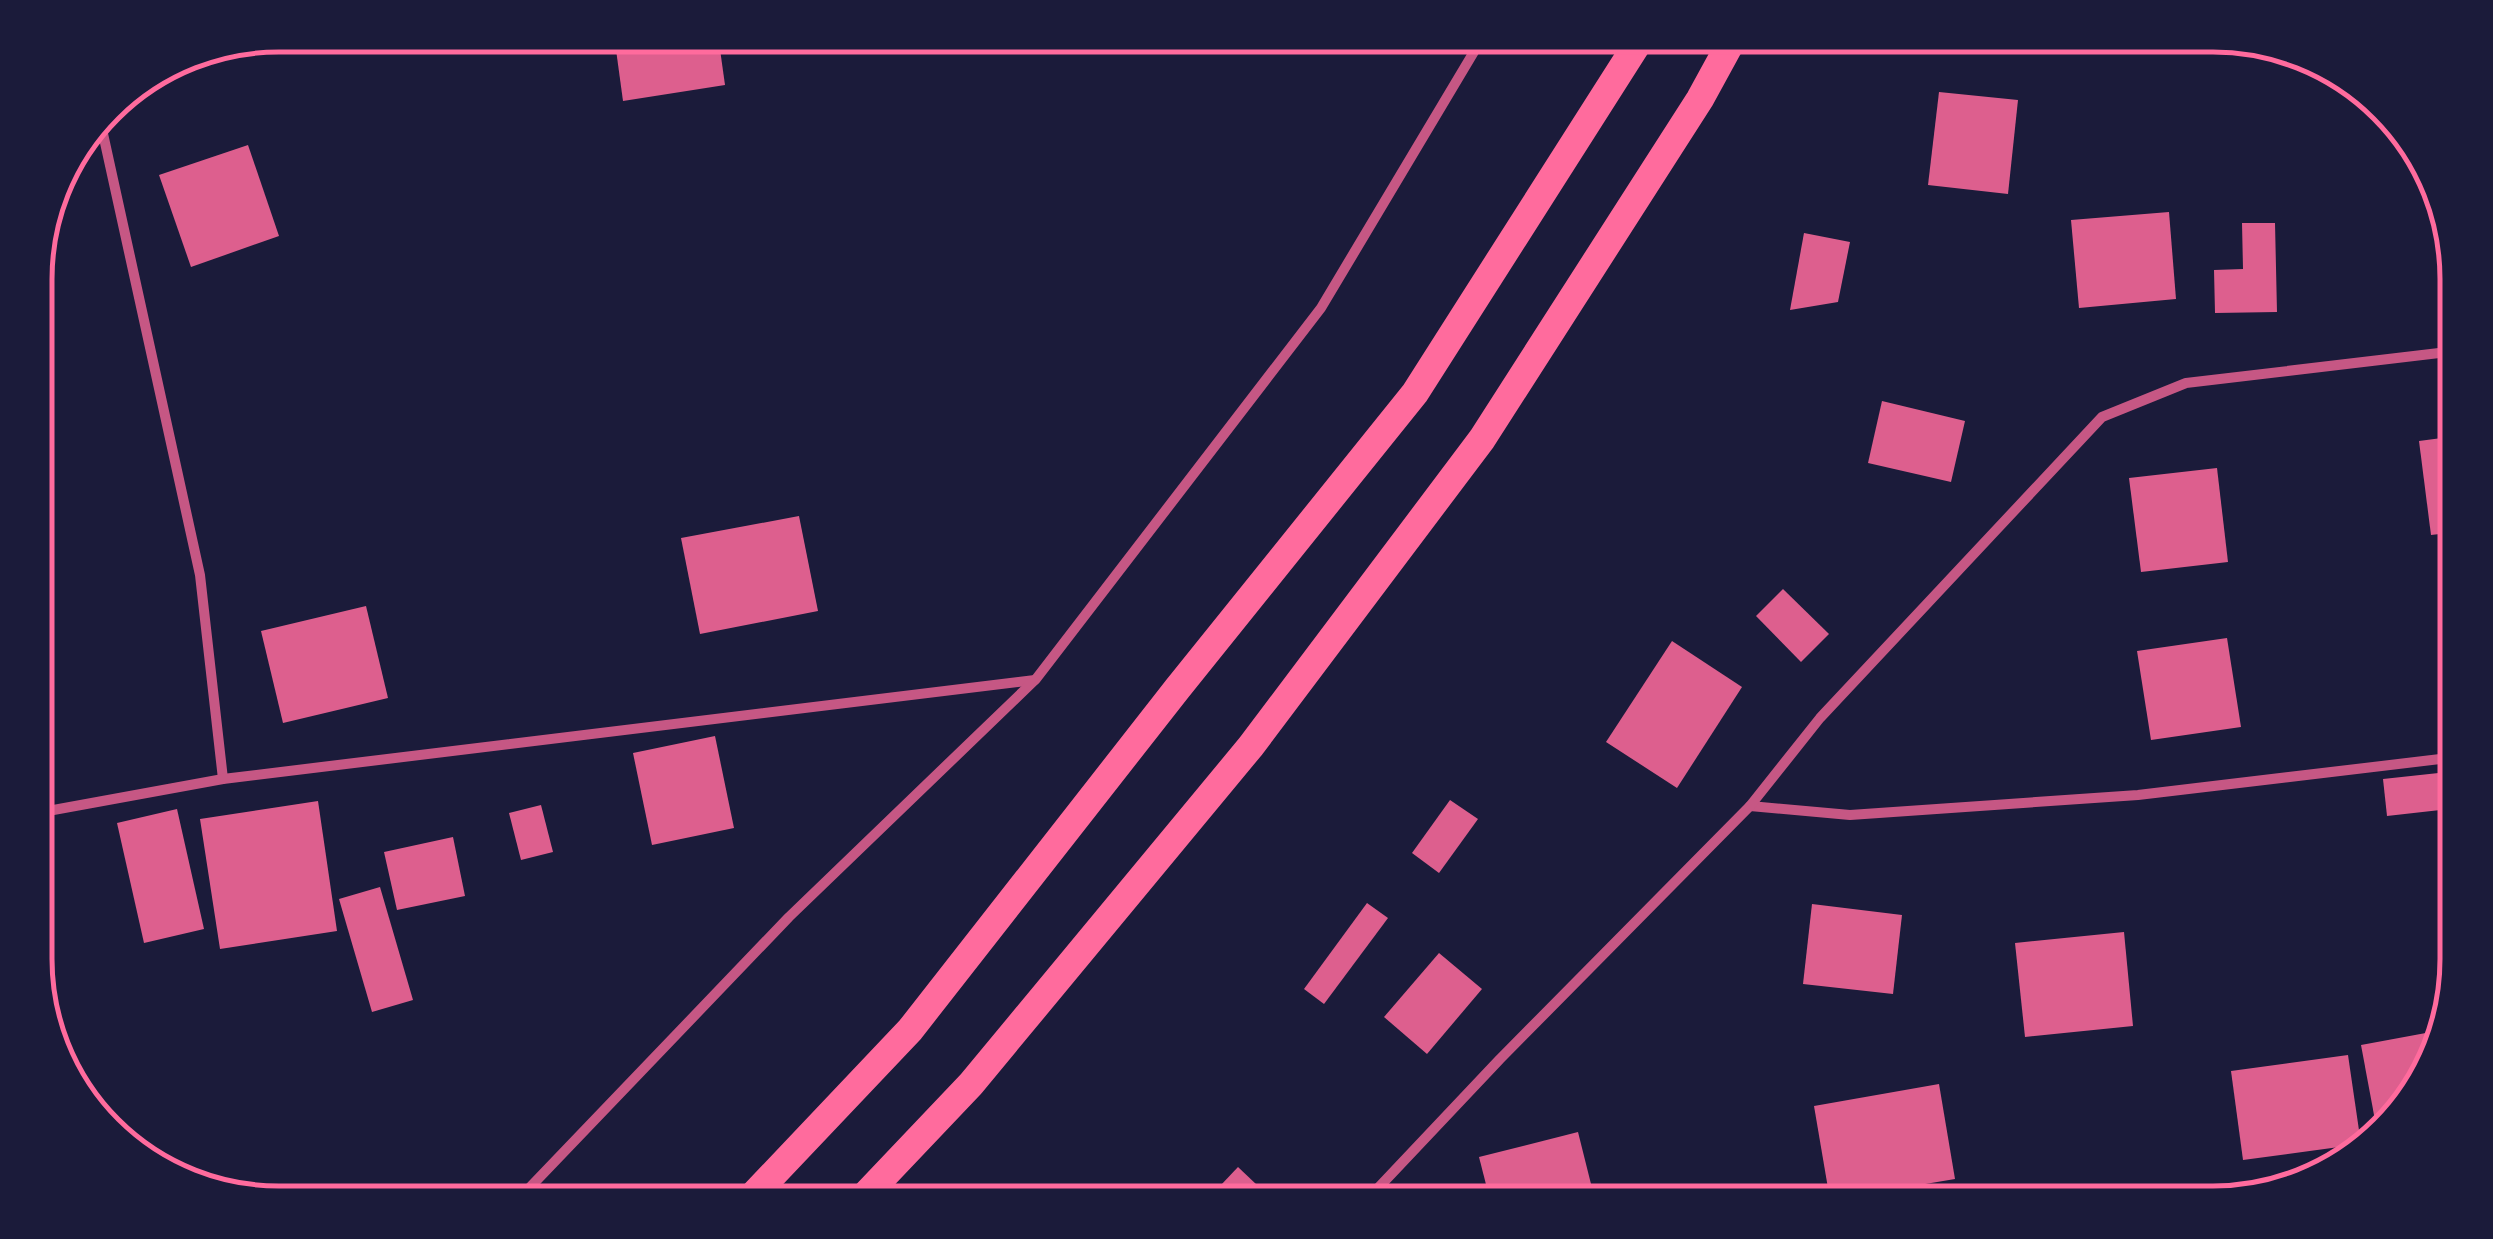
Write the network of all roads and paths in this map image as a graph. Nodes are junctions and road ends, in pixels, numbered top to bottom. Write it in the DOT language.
graph roads {
  1 [pos="1474,52"];
  2 [pos="1633,52"];
  3 [pos="1725,52"];
  4 [pos="104,137"];
  5 [pos="2440,353"];
  6 [pos="1036,680"];
  7 [pos="2440,759"];
  8 [pos="223,779"];
  9 [pos="1750,806"];
  10 [pos="52,810"];
  11 [pos="531,1186"];
  12 [pos="762,1186"];
  13 [pos="874,1186"];
  14 [pos="1380,1186"];
  1 -- 6 [label="street"];
  2 -- 12 [label="highway"];
  3 -- 13 [label="highway"];
  4 -- 8 [label="street"];
  5 -- 9 [label="street"];
  6 -- 8 [label="street"];
  6 -- 11 [label="street"];
  7 -- 9 [label="street"];
  8 -- 10 [label="street"];
  9 -- 14 [label="street"];
}
